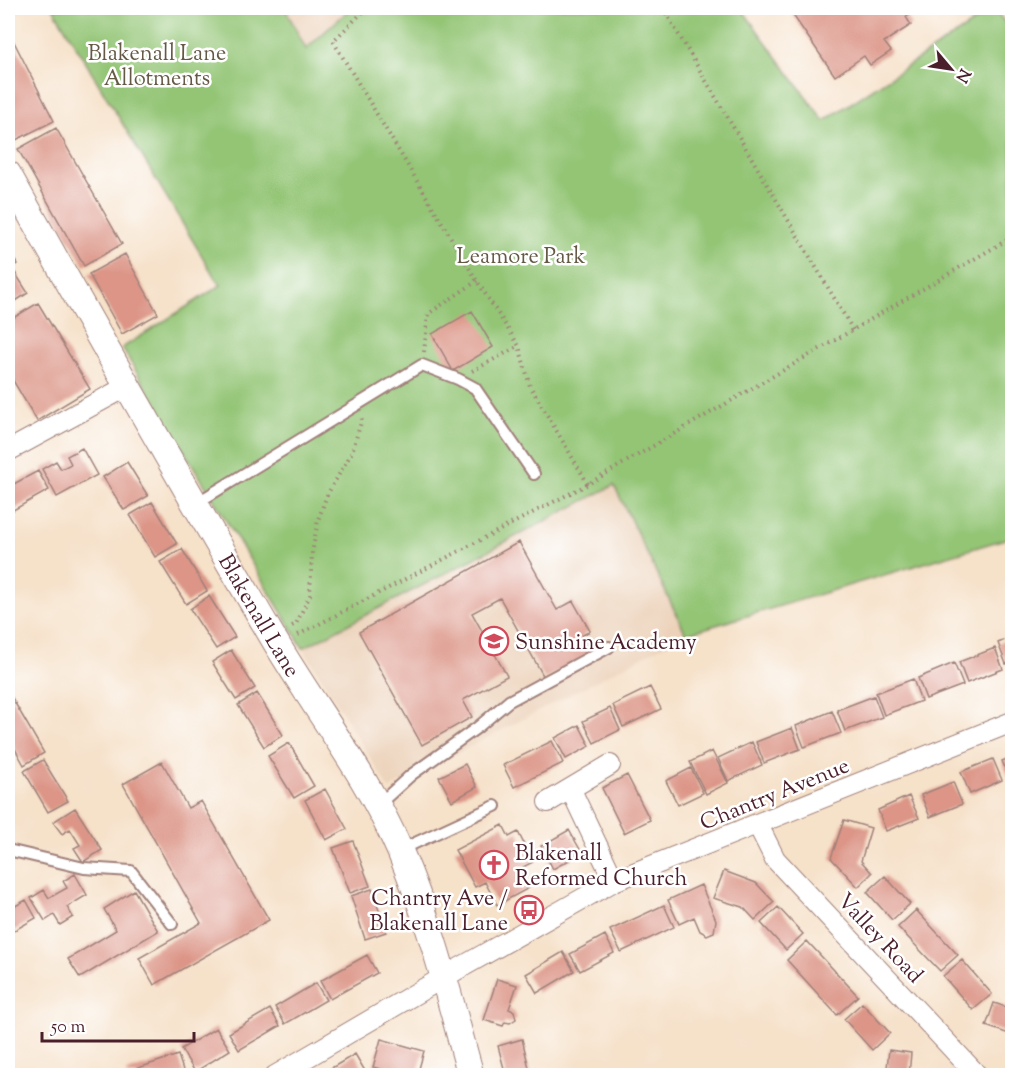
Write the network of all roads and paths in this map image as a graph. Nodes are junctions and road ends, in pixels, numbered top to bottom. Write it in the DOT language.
graph roads {
  1 [pos="367,8"];
  2 [pos="663,8"];
  3 [pos="8,174"];
  4 [pos="1012,237"];
  5 [pos="477,281"];
  6 [pos="853,330"];
  7 [pos="519,346"];
  8 [pos="422,364"];
  9 [pos="459,379"];
  10 [pos="126,387"];
  11 [pos="367,399"];
  12 [pos="8,451"];
  13 [pos="534,474"];
  14 [pos="588,484"];
  15 [pos="195,505"];
  16 [pos="275,641"];
  17 [pos="609,647"];
  18 [pos="1012,722"];
  19 [pos="610,765"];
  20 [pos="571,790"];
  21 [pos="548,802"];
  22 [pos="377,805"];
  23 [pos="495,806"];
  24 [pos="758,825"];
  25 [pos="8,850"];
  26 [pos="400,850"];
  27 [pos="614,881"];
  28 [pos="172,924"];
  29 [pos="444,977"];
  30 [pos="275,1076"];
  31 [pos="471,1076"];
  32 [pos="978,1076"];
  1 -- 5 [label="path"];
  2 -- 6 [label="path"];
  3 -- 10 [label="street, Blakenall Lane"];
  4 -- 6 [label="path"];
  5 -- 7 [label="path"];
  5 -- 8 [label="path"];
  6 -- 14 [label="path"];
  7 -- 9 [label="path"];
  7 -- 14 [label="path"];
  8 -- 9 [label="lane"];
  8 -- 11 [label="lane"];
  9 -- 13 [label="lane"];
  10 -- 12 [label="street"];
  10 -- 15 [label="street, Blakenall Lane"];
  11 -- 15 [label="lane"];
  11 -- 16 [label="path"];
  14 -- 16 [label="path"];
  15 -- 16 [label="street, Blakenall Lane"];
  16 -- 22 [label="street, Blakenall Lane"];
  17 -- 22 [label="lane"];
  18 -- 24 [label="street, Chantry Avenue"];
  19 -- 20 [label="street"];
  20 -- 21 [label="street"];
  20 -- 27 [label="street"];
  22 -- 26 [label="street, Blakenall Lane"];
  23 -- 26 [label="lane"];
  24 -- 27 [label="street, Chantry Avenue"];
  24 -- 32 [label="street, Valley Road"];
  25 -- 28 [label="lane"];
  26 -- 29 [label="street, Blakenall Lane"];
  27 -- 29 [label="street, Chantry Avenue"];
  29 -- 30 [label="street, Chantry Avenue"];
  29 -- 31 [label="street, Blakenall Lane"];
}
